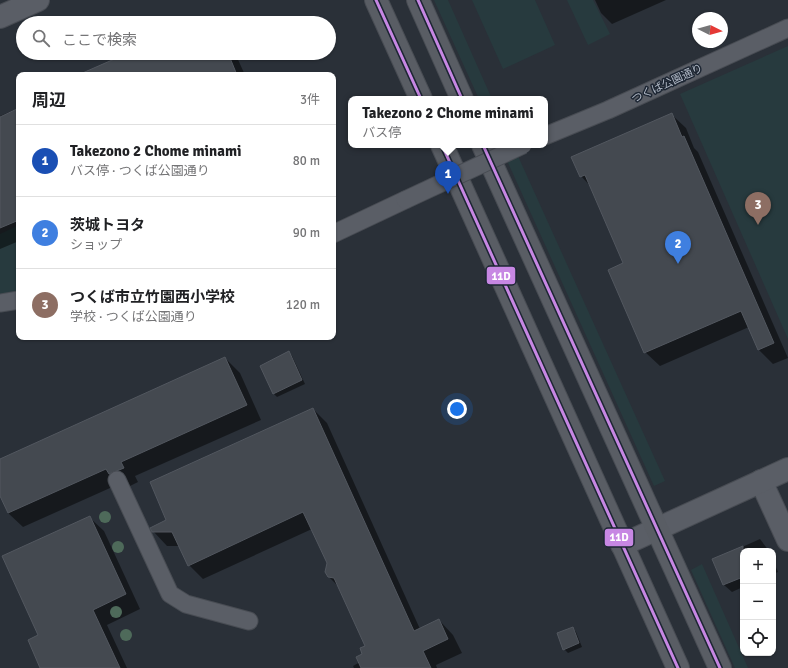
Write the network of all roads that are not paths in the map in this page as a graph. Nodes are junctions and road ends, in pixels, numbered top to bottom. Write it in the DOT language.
graph roads {
  1 [pos="38,0"];
  2 [pos="376,0"];
  3 [pos="418,0"];
  4 [pos="0,17"];
  5 [pos="788,28"];
  6 [pos="420,96"];
  7 [pos="461,96"];
  8 [pos="548,135"];
  9 [pos="443,148"];
  10 [pos="484,148"];
  11 [pos="517,148"];
  12 [pos="340,231"];
  13 [pos="16,300"];
  14 [pos="0,303"];
  15 [pos="788,469"];
  16 [pos="117,480"];
  17 [pos="761,481"];
  18 [pos="658,530"];
  19 [pos="788,540"];
  20 [pos="622,545"];
  21 [pos="249,622"];
  22 [pos="678,668"];
  23 [pos="720,668"];
  1 -- 4 [label="street"];
  2 -- 6 [label="main road"];
  3 -- 7 [label="main road"];
  5 -- 8 [label="street, つくば公園通り"];
  9 -- 20 [label="main road"];
  10 -- 18 [label="main road"];
  11 -- 12 [label="street, bridge"];
  13 -- 14 [label="street"];
  15 -- 17 [label="street"];
  16 -- 21 [label="street"];
  17 -- 18 [label="street"];
  17 -- 19 [label="street"];
  18 -- 20 [label="street"];
  18 -- 23 [label="main road"];
  20 -- 22 [label="main road"];
}
